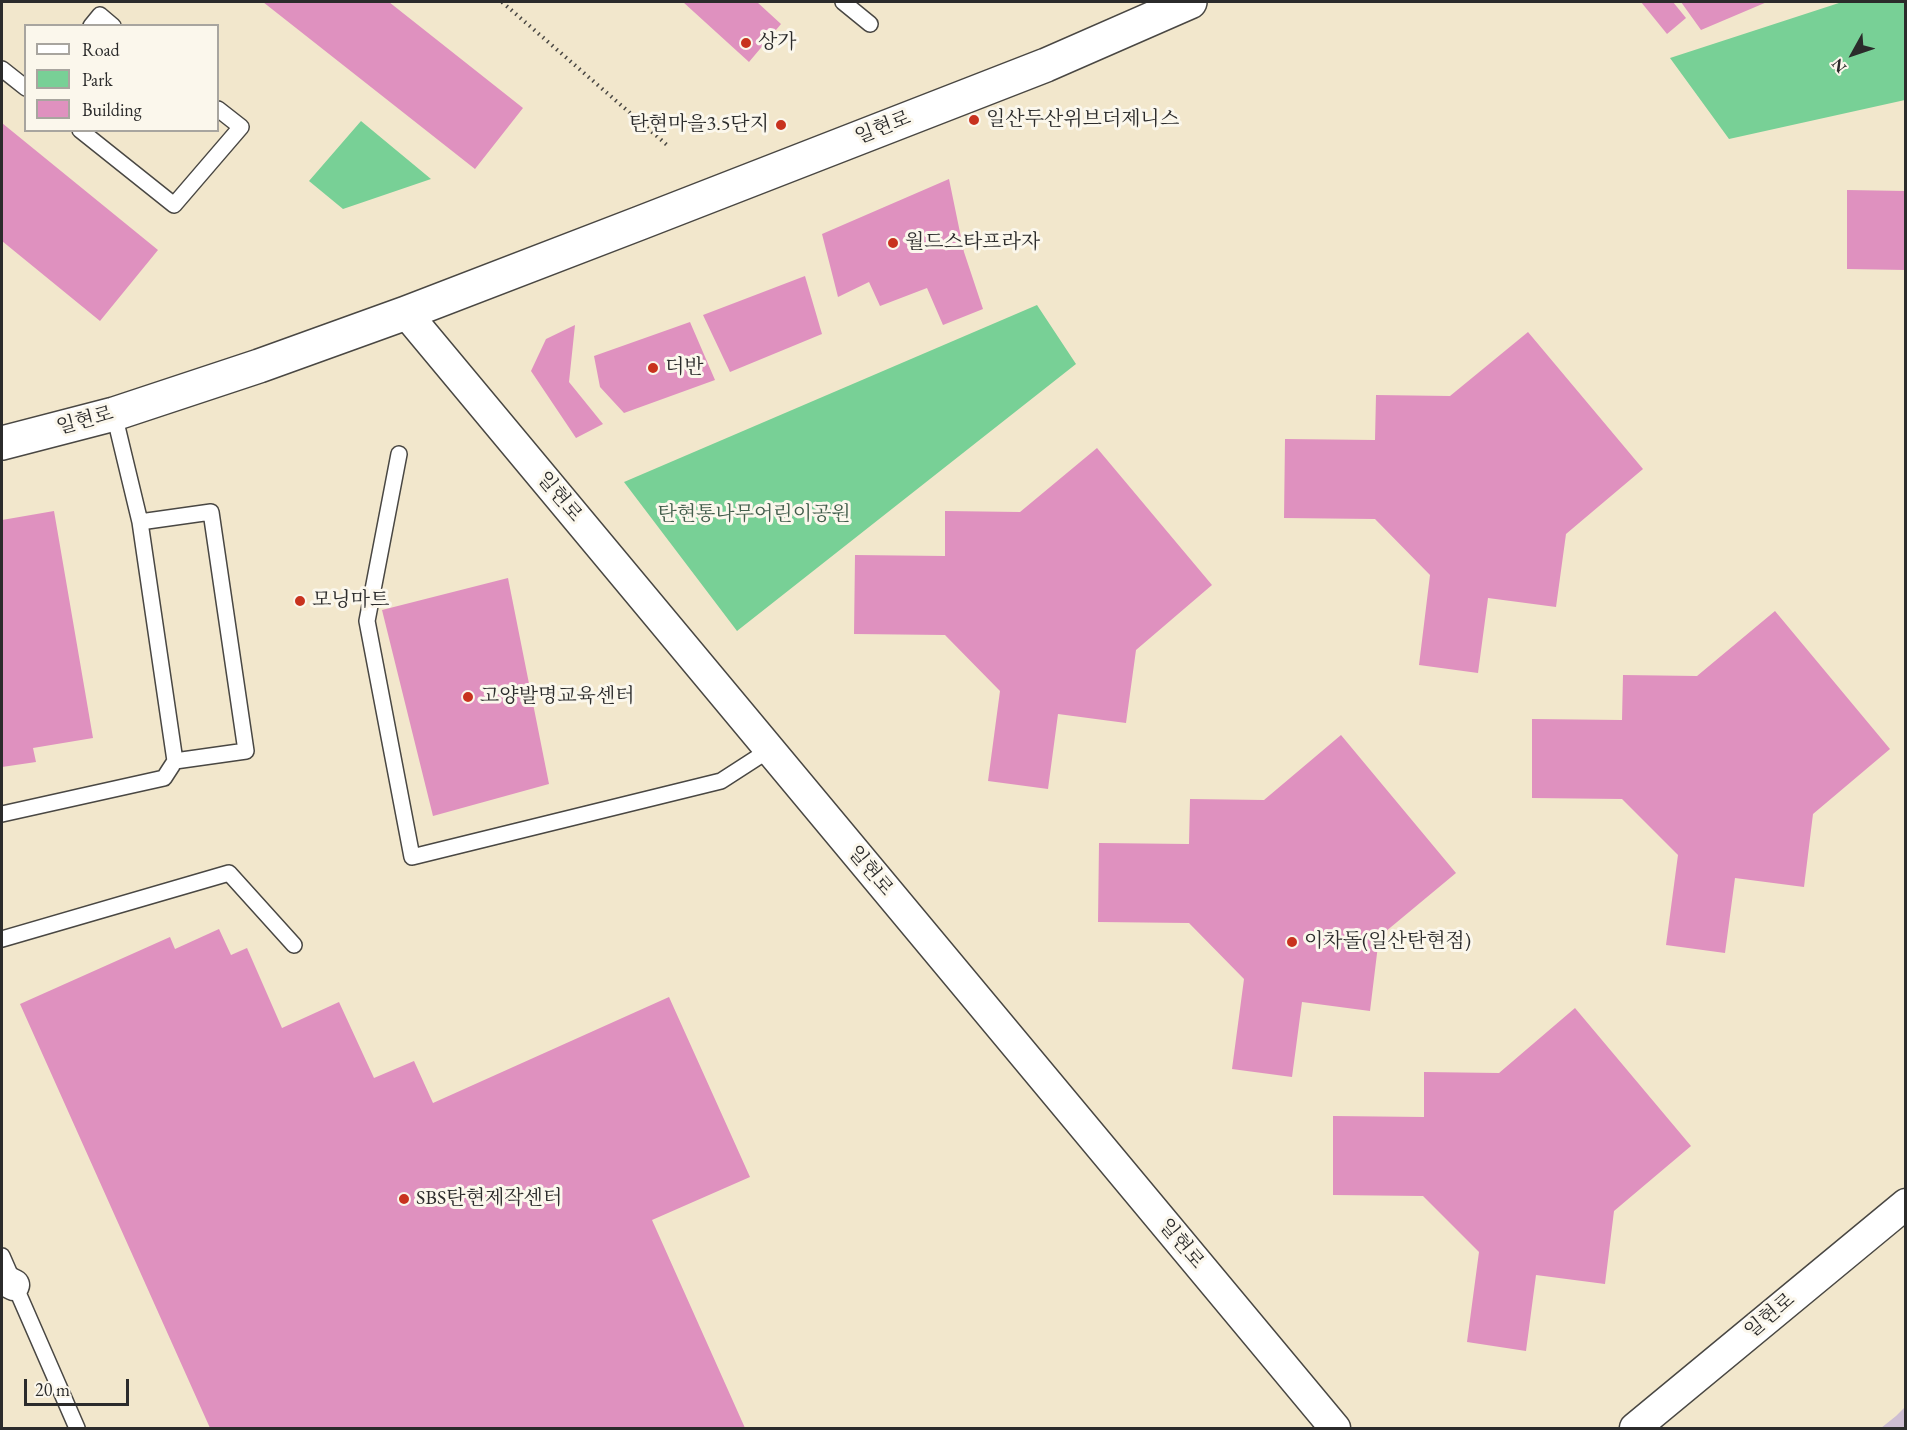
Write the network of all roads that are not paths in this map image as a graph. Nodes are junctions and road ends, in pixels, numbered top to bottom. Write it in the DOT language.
graph roads {
  1 [pos="843,2"];
  2 [pos="1190,2"];
  3 [pos="93,24"];
  4 [pos="111,24"];
  5 [pos="870,24"];
  6 [pos="2,69"];
  7 [pos="24,86"];
  8 [pos="219,110"];
  9 [pos="83,132"];
  10 [pos="406,313"];
  11 [pos="114,414"];
  12 [pos="2,442"];
  13 [pos="399,454"];
  14 [pos="140,522"];
  15 [pos="769,750"];
  16 [pos="175,761"];
  17 [pos="2,814"];
  18 [pos="2,939"];
  19 [pos="294,945"];
  20 [pos="1905,1204"];
  21 [pos="2,1256"];
  22 [pos="8,1282"];
  23 [pos="77,1428"];
  24 [pos="1335,1428"];
  25 [pos="1635,1428"];
  1 -- 5 [label="lane"];
  2 -- 10 [label="main road, 일현로"];
  3 -- 4 [label="lane"];
  6 -- 7 [label="lane"];
  8 -- 9 [label="lane"];
  10 -- 11 [label="main road, 일현로"];
  10 -- 15 [label="street, 일현로"];
  11 -- 12 [label="main road, 일현로"];
  11 -- 14 [label="lane"];
  13 -- 15 [label="lane"];
  14 -- 16 [label="lane"];
  14 -- 16 [label="lane"];
  15 -- 24 [label="street, 일현로"];
  16 -- 17 [label="lane"];
  18 -- 19 [label="lane"];
  20 -- 25 [label="street, 일현로"];
  21 -- 22 [label="lane"];
  22 -- 23 [label="lane"];
}
